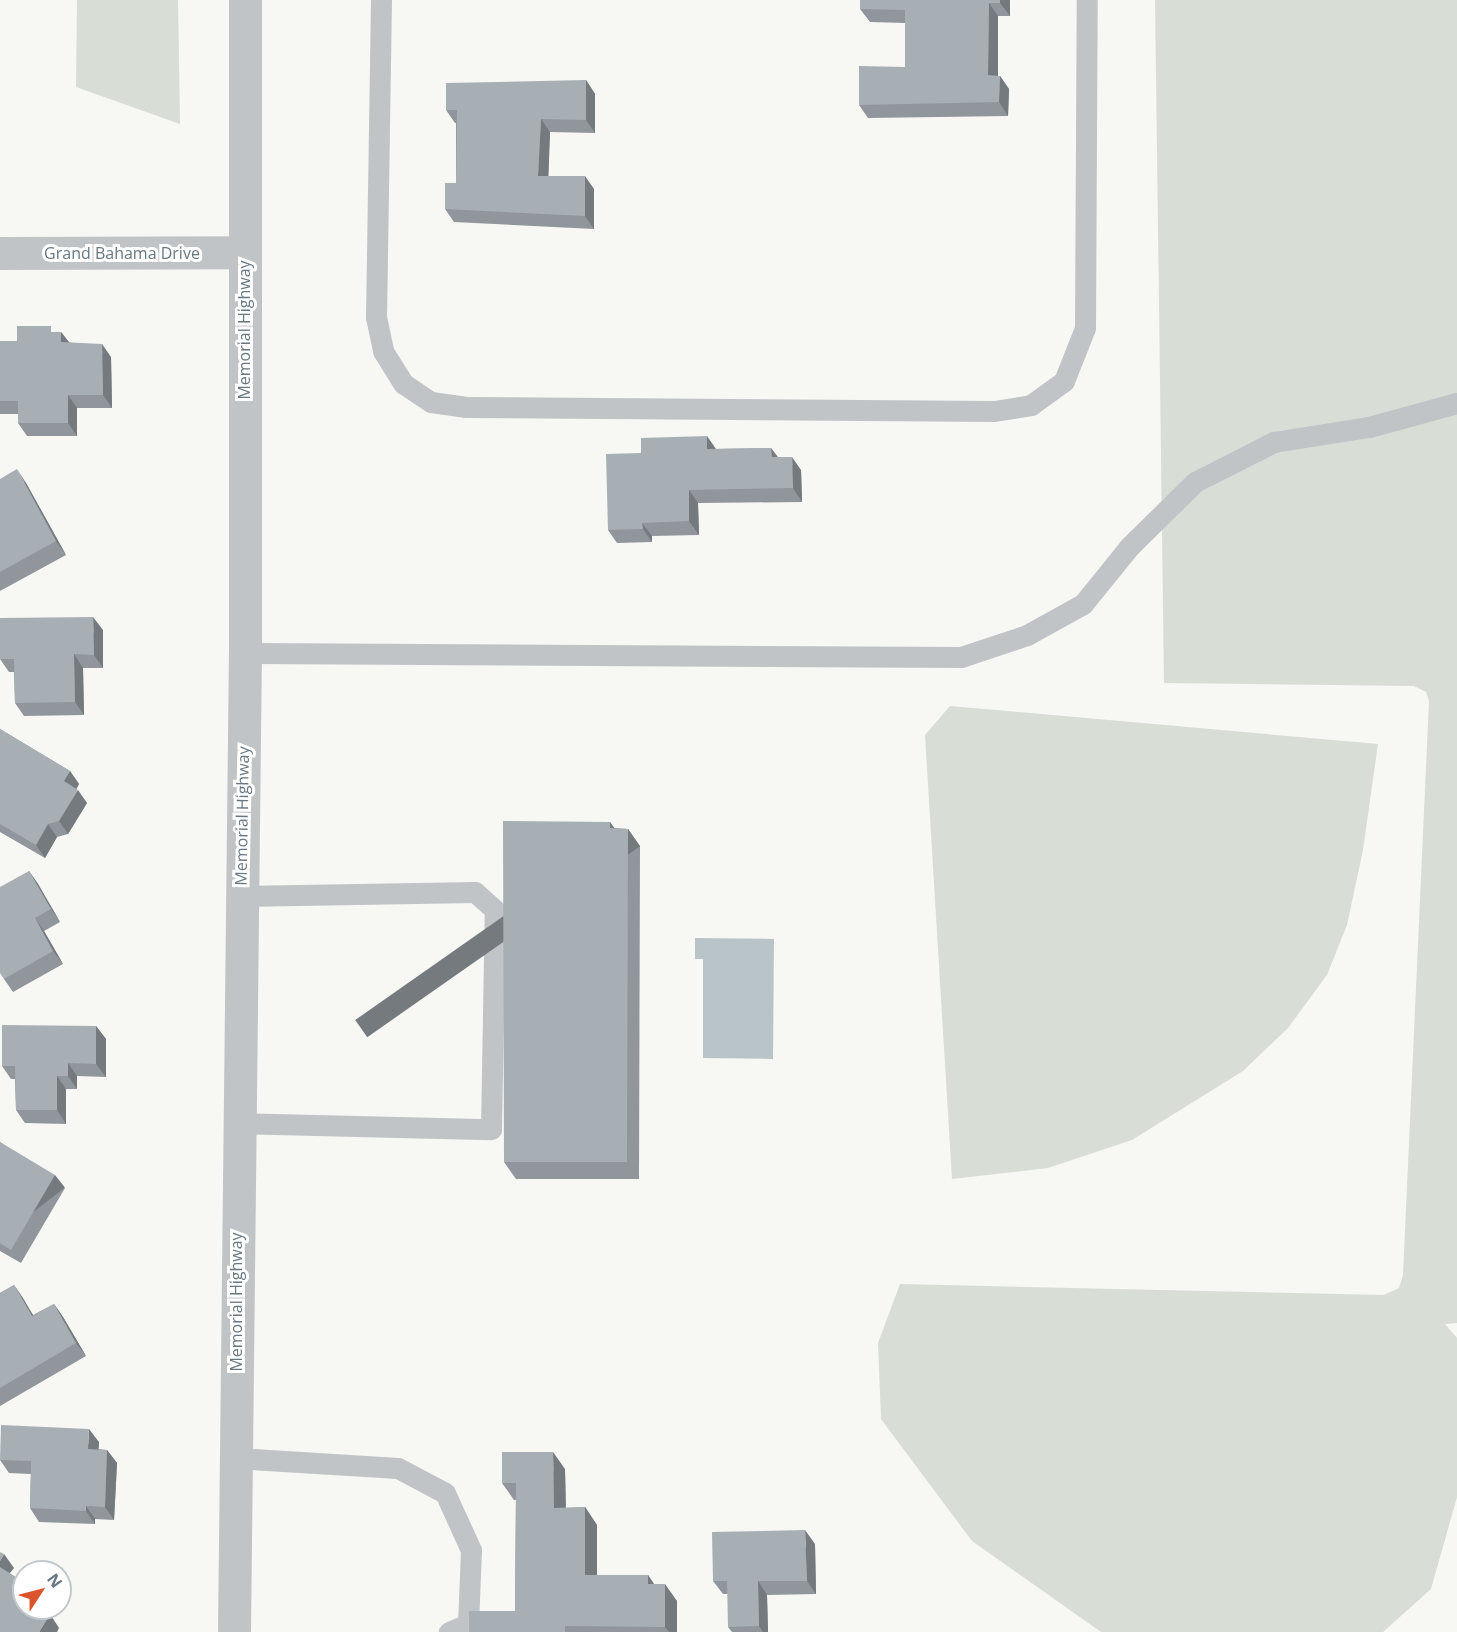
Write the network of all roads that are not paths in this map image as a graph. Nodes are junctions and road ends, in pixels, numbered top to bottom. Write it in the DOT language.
graph roads {
  1 [pos="245,0"];
  2 [pos="381,0"];
  3 [pos="1087,0"];
  4 [pos="244,252"];
  5 [pos="0,253"];
  6 [pos="1457,404"];
  7 [pos="245,653"];
  8 [pos="240,896"];
  9 [pos="238,1123"];
  10 [pos="235,1458"];
  11 [pos="234,1632"];
  12 [pos="449,1632"];
  1 -- 4 [label="street, Memorial Highway"];
  2 -- 3 [label="lane"];
  4 -- 5 [label="street, Grand Bahama Drive"];
  4 -- 7 [label="street, Memorial Highway"];
  6 -- 7 [label="lane"];
  7 -- 8 [label="street, Memorial Highway"];
  8 -- 9 [label="street, Memorial Highway"];
  8 -- 9 [label="lane"];
  9 -- 10 [label="street, Memorial Highway"];
  10 -- 11 [label="street, Memorial Highway"];
  10 -- 12 [label="lane"];
}
